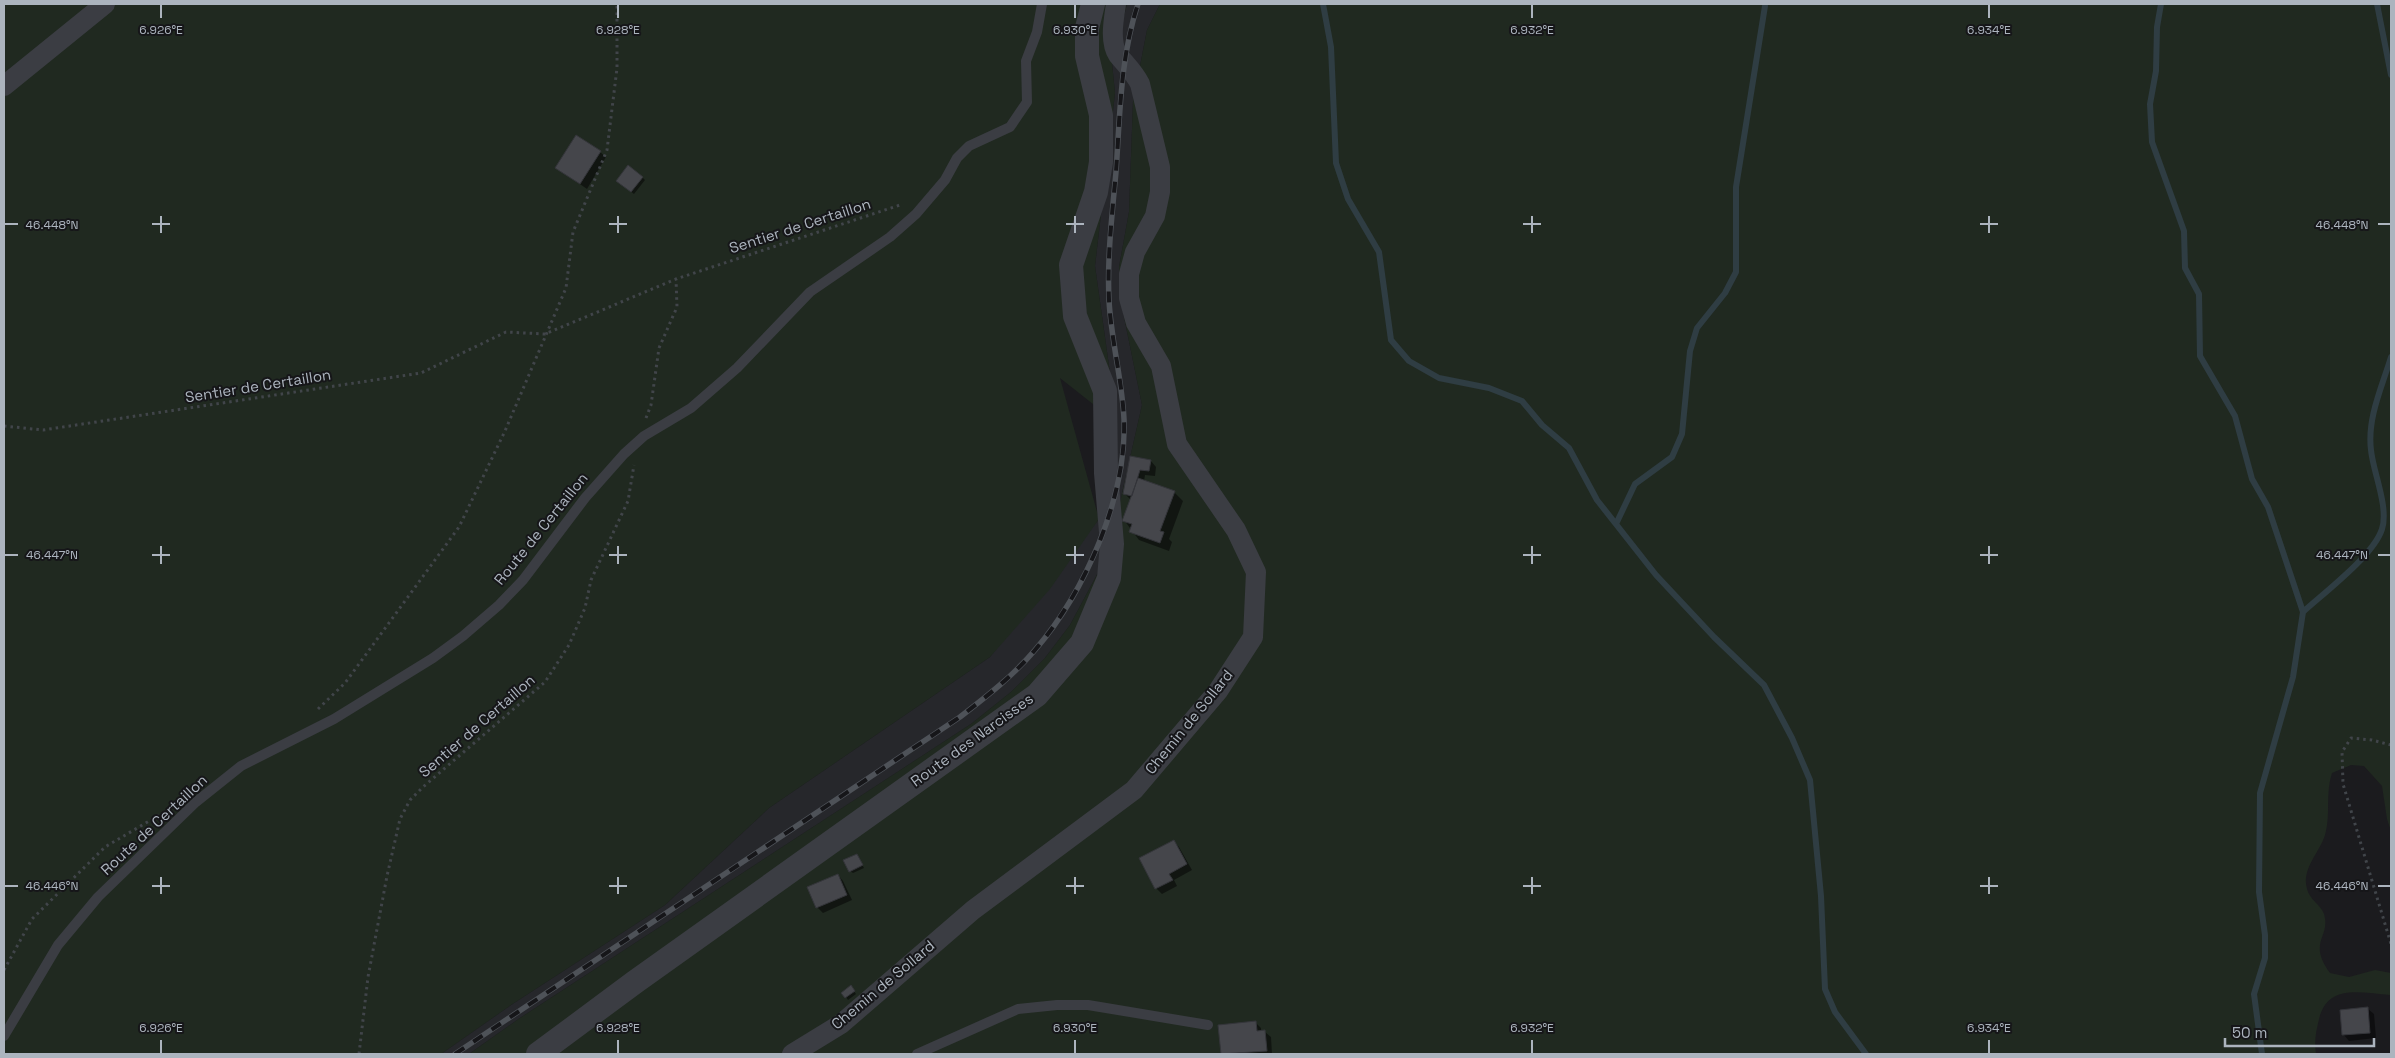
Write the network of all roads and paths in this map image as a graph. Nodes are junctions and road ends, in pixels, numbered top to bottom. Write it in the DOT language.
graph roads {
  1 [pos="105,4"];
  2 [pos="618,4"];
  3 [pos="1042,4"];
  4 [pos="1093,4"];
  5 [pos="1116,4"];
  6 [pos="4,86"];
  7 [pos="932,194"];
  8 [pos="676,279"];
  9 [pos="545,334"];
  10 [pos="4,426"];
  11 [pos="639,440"];
  12 [pos="316,711"];
  13 [pos="2391,745"];
  14 [pos="164,811"];
  15 [pos="2391,944"];
  16 [pos="4,970"];
  17 [pos="1208,1025"];
  18 [pos="4,1036"];
  19 [pos="359,1054"];
  20 [pos="538,1054"];
  21 [pos="792,1054"];
  22 [pos="917,1054"];
  1 -- 6 [label="street"];
  2 -- 9 [label="path"];
  3 -- 7 [label="lane, Route de Certaillon"];
  4 -- 20 [label="street, Route des Narcisses"];
  5 -- 21 [label="street, Chemin de Sollard"];
  7 -- 8 [label="path, Sentier de Certaillon"];
  7 -- 11 [label="lane, Route de Certaillon"];
  8 -- 9 [label="path, Sentier de Certaillon"];
  8 -- 11 [label="path, Sentier de Certaillon"];
  9 -- 10 [label="path, Sentier de Certaillon"];
  9 -- 12 [label="path"];
  11 -- 18 [label="lane, Route de Certaillon"];
  11 -- 19 [label="path, Sentier de Certaillon"];
  13 -- 15 [label="path"];
  14 -- 16 [label="path"];
  17 -- 22 [label="lane"];
}
